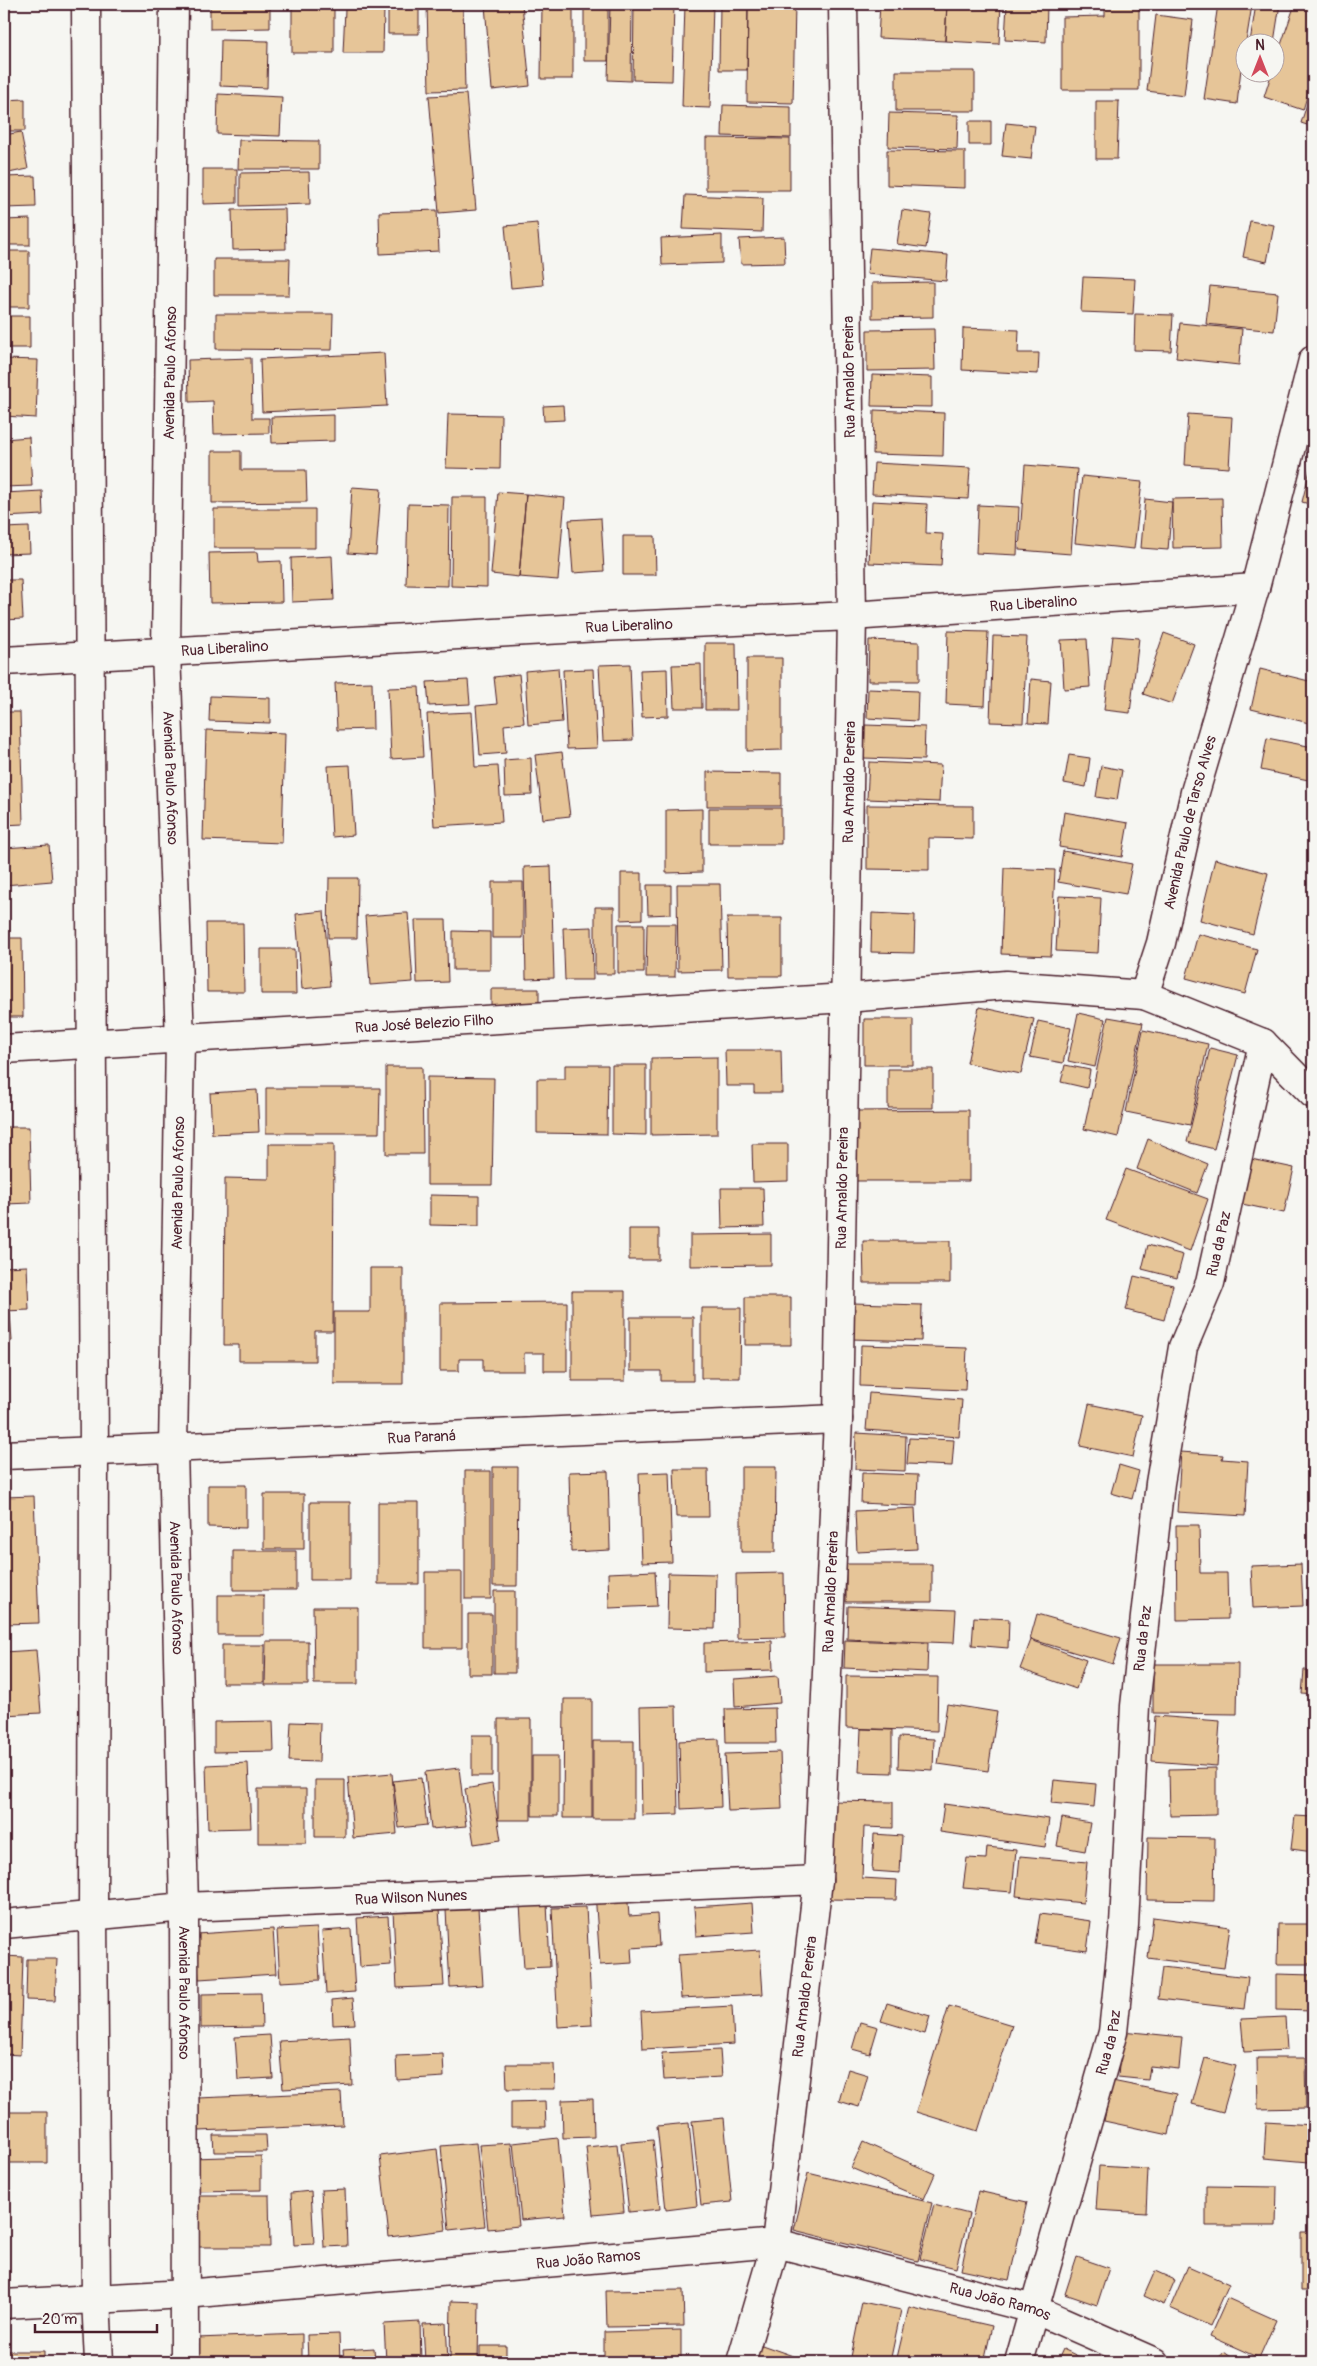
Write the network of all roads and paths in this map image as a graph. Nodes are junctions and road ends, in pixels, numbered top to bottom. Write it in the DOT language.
graph roads {
  1 [pos="86,4"];
  2 [pos="174,4"];
  3 [pos="843,4"];
  4 [pos="1313,360"];
  5 [pos="1255,588"];
  6 [pos="852,616"];
  7 [pos="166,651"];
  8 [pos="88,656"];
  9 [pos="4,661"];
  10 [pos="1144,995"];
  11 [pos="846,998"];
  12 [pos="180,1040"];
  13 [pos="91,1043"];
  14 [pos="1263,1043"];
  15 [pos="4,1049"];
  16 [pos="1313,1094"];
  17 [pos="838,1420"];
  18 [pos="173,1448"];
  19 [pos="94,1450"];
  20 [pos="4,1455"];
  21 [pos="818,1880"];
  22 [pos="184,1907"];
  23 [pos="93,1917"];
  24 [pos="4,1924"];
  25 [pos="776,2243"];
  26 [pos="185,2294"];
  27 [pos="96,2298"];
  28 [pos="4,2304"];
  29 [pos="1034,2309"];
  30 [pos="99,2362"];
  31 [pos="185,2362"];
  32 [pos="741,2362"];
  33 [pos="1019,2362"];
  34 [pos="1154,2362"];
  1 -- 8 [label="street"];
  2 -- 7 [label="street, Avenida Paulo Afonso"];
  3 -- 6 [label="street, Rua Arnaldo Pereira"];
  4 -- 5 [label="street, Avenida Paulo de Tarso Alves"];
  5 -- 6 [label="street, Rua Liberalino"];
  5 -- 10 [label="street, Avenida Paulo de Tarso Alves"];
  6 -- 7 [label="street, Rua Liberalino"];
  6 -- 11 [label="street, Rua Arnaldo Pereira"];
  7 -- 8 [label="street, Rua Liberalino"];
  7 -- 12 [label="street, Avenida Paulo Afonso"];
  8 -- 9 [label="street, Rua Liberalino"];
  8 -- 13 [label="street"];
  10 -- 11 [label="street"];
  10 -- 14 [label="street"];
  11 -- 12 [label="street, Rua José Belezio Filho"];
  11 -- 17 [label="street, Rua Arnaldo Pereira"];
  12 -- 13 [label="street, Rua José Belezio Filho"];
  12 -- 18 [label="street, Avenida Paulo Afonso"];
  13 -- 15 [label="street, Rua José Belezio Filho"];
  13 -- 19 [label="street"];
  14 -- 16 [label="street"];
  14 -- 29 [label="street, Rua da Paz"];
  17 -- 18 [label="street, Rua Paraná"];
  17 -- 21 [label="street, Rua Arnaldo Pereira"];
  18 -- 19 [label="street, Rua Paraná"];
  18 -- 22 [label="street, Avenida Paulo Afonso"];
  19 -- 20 [label="street, Rua Paraná"];
  19 -- 23 [label="street"];
  21 -- 22 [label="street, Rua Wilson Nunes"];
  21 -- 25 [label="street, Rua Arnaldo Pereira"];
  22 -- 23 [label="street, Rua Wilson Nunes"];
  22 -- 26 [label="street, Avenida Paulo Afonso"];
  23 -- 24 [label="street, Rua Wilson Nunes"];
  23 -- 27 [label="street"];
  25 -- 26 [label="street, Rua João Ramos"];
  25 -- 29 [label="street, Rua João Ramos"];
  25 -- 32 [label="street, Rua Arnaldo Pereira"];
  26 -- 27 [label="street, Rua João Ramos"];
  26 -- 31 [label="street, Avenida Paulo Afonso"];
  27 -- 28 [label="street, Rua João Ramos"];
  27 -- 30 [label="street"];
  29 -- 33 [label="street, Rua da Paz"];
  29 -- 34 [label="street, Rua João Ramos"];
}
